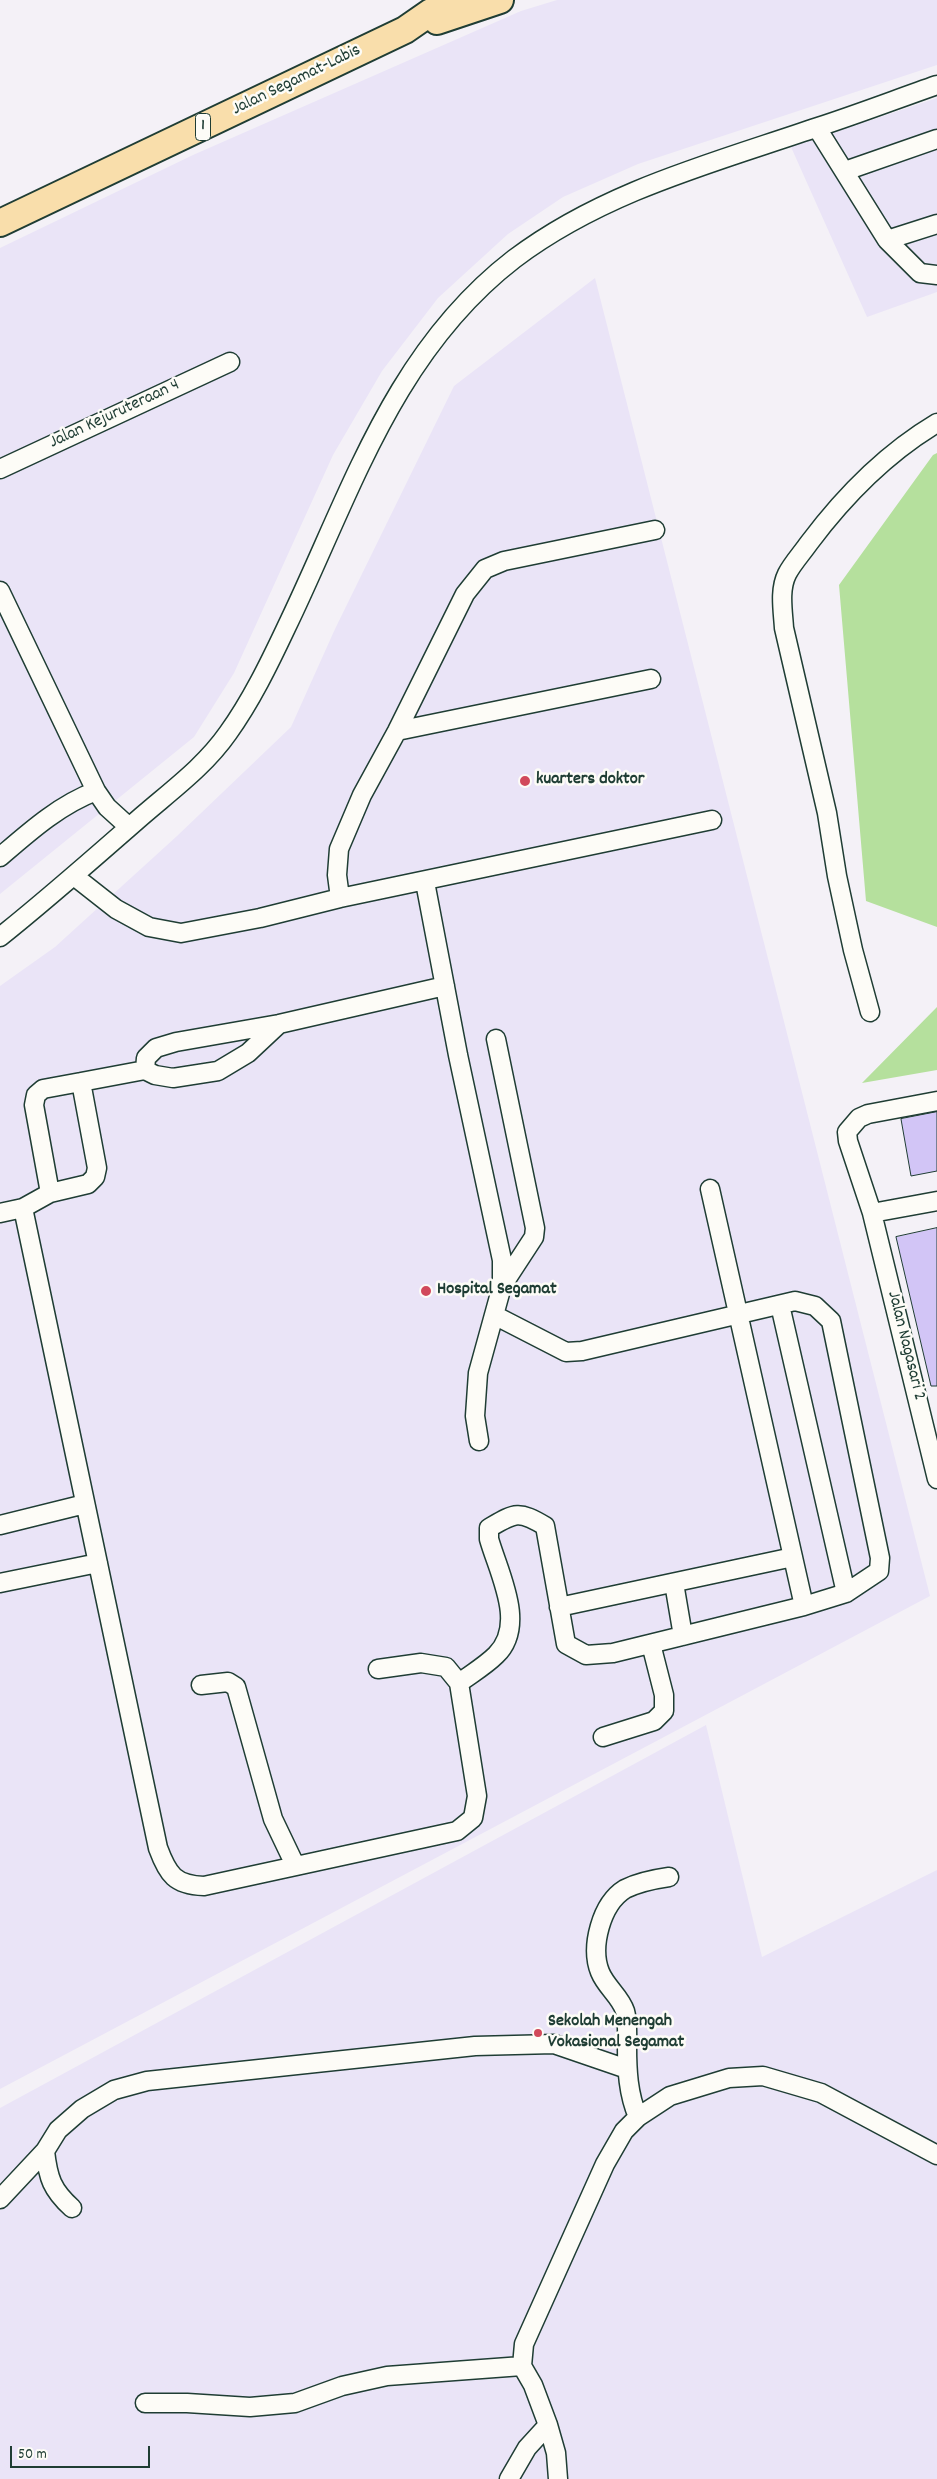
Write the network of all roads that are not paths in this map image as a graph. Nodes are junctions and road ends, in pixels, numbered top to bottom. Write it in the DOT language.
graph roads {
  1 [pos="456,0"];
  2 [pos="500,0"];
  3 [pos="405,30"];
  4 [pos="937,85"];
  5 [pos="817,128"];
  6 [pos="937,139"];
  7 [pos="845,171"];
  8 [pos="0,223"];
  9 [pos="937,224"];
  10 [pos="887,240"];
  11 [pos="937,275"];
  12 [pos="230,362"];
  13 [pos="937,423"];
  14 [pos="0,469"];
  15 [pos="655,530"];
  16 [pos="0,591"];
  17 [pos="651,680"];
  18 [pos="397,731"];
  19 [pos="96,791"];
  20 [pos="712,820"];
  21 [pos="130,827"];
  22 [pos="0,857"];
  23 [pos="74,876"];
  24 [pos="425,882"];
  25 [pos="340,898"];
  26 [pos="0,937"];
  27 [pos="445,986"];
  28 [pos="870,1012"];
  29 [pos="279,1024"];
  30 [pos="496,1039"];
  31 [pos="144,1070"];
  32 [pos="81,1082"];
  33 [pos="937,1101"];
  34 [pos="710,1189"];
  35 [pos="50,1193"];
  36 [pos="937,1201"];
  37 [pos="23,1208"];
  38 [pos="0,1213"];
  39 [pos="872,1213"];
  40 [pos="502,1286"];
  41 [pos="780,1305"];
  42 [pos="738,1314"];
  43 [pos="494,1315"];
  44 [pos="479,1441"];
  45 [pos="936,1469"];
  46 [pos="85,1504"];
  47 [pos="0,1525"];
  48 [pos="793,1557"];
  49 [pos="98,1563"];
  50 [pos="0,1583"];
  51 [pos="674,1583"];
  52 [pos="846,1594"];
  53 [pos="804,1606"];
  54 [pos="559,1608"];
  55 [pos="683,1636"];
  56 [pos="651,1644"];
  57 [pos="378,1669"];
  58 [pos="459,1683"];
  59 [pos="201,1685"];
  60 [pos="603,1737"];
  61 [pos="295,1865"];
  62 [pos="670,1877"];
  63 [pos="627,2069"];
  64 [pos="638,2117"];
  65 [pos="45,2151"];
  66 [pos="937,2156"];
  67 [pos="0,2199"];
  68 [pos="72,2208"];
  69 [pos="522,2366"];
  70 [pos="145,2403"];
  71 [pos="548,2425"];
  72 [pos="509,2479"];
  73 [pos="558,2479"];
  1 -- 3 [label="highway, 1"];
  2 -- 3 [label="highway, 1"];
  3 -- 8 [label="highway, Jalan Segamat-Labis / 1"];
  4 -- 5 [label="street"];
  5 -- 7 [label="street"];
  5 -- 21 [label="street"];
  6 -- 7 [label="street"];
  7 -- 10 [label="street"];
  9 -- 10 [label="street"];
  10 -- 11 [label="street"];
  12 -- 14 [label="street, Jalan Kejuruteraan 4"];
  13 -- 28 [label="street"];
  15 -- 18 [label="street"];
  16 -- 19 [label="street"];
  17 -- 18 [label="street"];
  18 -- 25 [label="street"];
  19 -- 21 [label="street"];
  19 -- 22 [label="street"];
  20 -- 24 [label="street"];
  21 -- 23 [label="street"];
  23 -- 25 [label="street"];
  23 -- 26 [label="street"];
  24 -- 25 [label="street"];
  24 -- 27 [label="street"];
  27 -- 29 [label="street"];
  27 -- 40 [label="street"];
  29 -- 31 [label="street"];
  29 -- 31 [label="street"];
  30 -- 40 [label="street"];
  31 -- 32 [label="street"];
  32 -- 35 [label="street"];
  32 -- 35 [label="street"];
  33 -- 39 [label="street, Jalan Nagasari 2"];
  34 -- 42 [label="street"];
  35 -- 37 [label="street"];
  36 -- 39 [label="street"];
  37 -- 38 [label="street"];
  37 -- 46 [label="street"];
  39 -- 45 [label="street, Jalan Nagasari 2"];
  40 -- 43 [label="street"];
  41 -- 42 [label="street"];
  41 -- 52 [label="street"];
  41 -- 52 [label="street"];
  42 -- 43 [label="street"];
  42 -- 48 [label="street"];
  43 -- 44 [label="street"];
  46 -- 47 [label="street"];
  46 -- 49 [label="street"];
  48 -- 51 [label="street"];
  48 -- 53 [label="street"];
  49 -- 50 [label="street"];
  49 -- 61 [label="street"];
  51 -- 54 [label="street"];
  51 -- 55 [label="street"];
  52 -- 53 [label="street"];
  53 -- 55 [label="street"];
  54 -- 56 [label="street"];
  54 -- 58 [label="street"];
  55 -- 56 [label="street"];
  56 -- 60 [label="street"];
  57 -- 58 [label="street"];
  58 -- 61 [label="street"];
  59 -- 61 [label="street"];
  62 -- 63 [label="street"];
  63 -- 64 [label="street"];
  63 -- 65 [label="street"];
  64 -- 66 [label="street"];
  64 -- 69 [label="street"];
  65 -- 67 [label="street"];
  65 -- 68 [label="street"];
  69 -- 70 [label="street"];
  69 -- 71 [label="street"];
  71 -- 72 [label="street"];
  71 -- 73 [label="street"];
}
